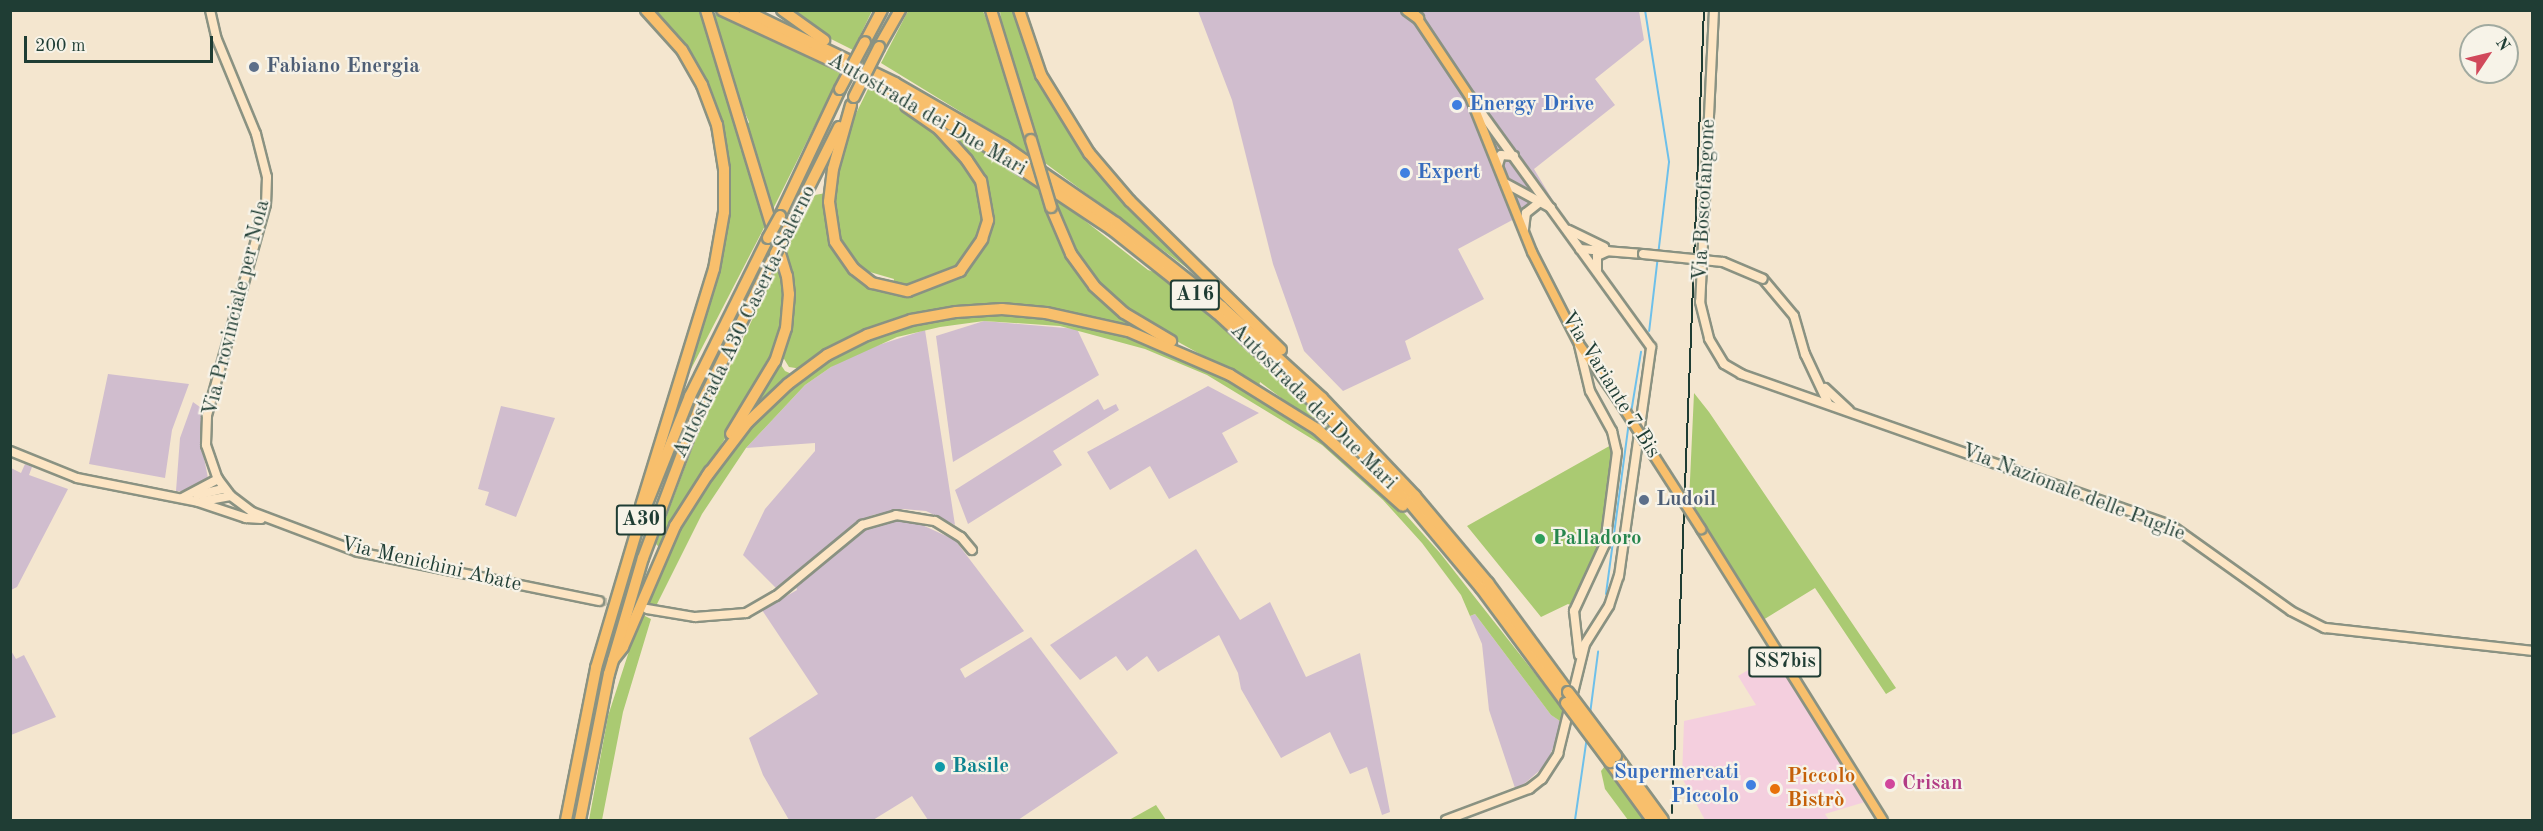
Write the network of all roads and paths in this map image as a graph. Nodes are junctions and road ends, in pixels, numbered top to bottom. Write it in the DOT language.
graph roads {
  1 [pos="210,10"];
  2 [pos="646,10"];
  3 [pos="706,10"];
  4 [pos="722,10"];
  5 [pos="782,10"];
  6 [pos="877,10"];
  7 [pos="882,10"];
  8 [pos="900,10"];
  9 [pos="991,10"];
  10 [pos="1019,10"];
  11 [pos="1407,10"];
  12 [pos="1714,10"];
  13 [pos="742,14"];
  14 [pos="1415,14"];
  15 [pos="868,38"];
  16 [pos="1470,97"];
  17 [pos="853,101"];
  18 [pos="977,130"];
  19 [pos="1514,156"];
  20 [pos="1498,165"];
  21 [pos="1505,183"];
  22 [pos="1540,202"];
  23 [pos="1553,209"];
  24 [pos="1524,229"];
  25 [pos="1567,229"];
  26 [pos="1580,249"];
  27 [pos="1612,250"];
  28 [pos="1598,274"];
  29 [pos="1579,344"];
  30 [pos="1741,374"];
  31 [pos="1230,375"];
  32 [pos="1817,380"];
  33 [pos="1807,397"];
  34 [pos="1825,403"];
  35 [pos="1853,413"];
  36 [pos="1358,434"];
  37 [pos="10,451"];
  38 [pos="707,476"];
  39 [pos="218,479"];
  40 [pos="224,489"];
  41 [pos="192,495"];
  42 [pos="231,496"];
  43 [pos="180,499"];
  44 [pos="198,502"];
  45 [pos="266,519"];
  46 [pos="638,526"];
  47 [pos="972,549"];
  48 [pos="598,601"];
  49 [pos="647,609"];
  50 [pos="1577,636"];
  51 [pos="1585,644"];
  52 [pos="2532,651"];
  53 [pos="613,660"];
  54 [pos="1577,668"];
  55 [pos="1566,703"];
  56 [pos="1613,759"];
  57 [pos="566,820"];
  58 [pos="580,820"];
  59 [pos="1446,820"];
  60 [pos="1653,820"];
  61 [pos="1663,820"];
  62 [pos="1883,820"];
  1 -- 39 [label="street, Via Provinciale per Nola"];
  2 -- 46 [label="highway"];
  3 -- 38 [label="highway"];
  4 -- 13 [label="highway, Autostrada dei Due Mari / A16"];
  5 -- 18 [label="highway"];
  6 -- 15 [label="highway"];
  7 -- 15 [label="highway, Autostrada A30 Caserta-Salerno / A30"];
  8 -- 17 [label="highway, Autostrada A30 Caserta-Salerno / A30, bridge"];
  9 -- 31 [label="highway, bridge"];
  10 -- 36 [label="highway"];
  11 -- 14 [label="highway, SS7bis"];
  12 -- 30 [label="street, Via Boscofangone"];
  13 -- 17 [label="highway"];
  13 -- 18 [label="highway, Autostrada dei Due Mari / A16"];
  13 -- 55 [label="highway, Autostrada dei Due Mari / A16"];
  14 -- 16 [label="main road, SS7bis"];
  15 -- 46 [label="highway, Autostrada A30 Caserta-Salerno / A30, bridge"];
  16 -- 19 [label="street"];
  16 -- 20 [label="main road, SS7bis"];
  17 -- 53 [label="highway, Autostrada A30 Caserta-Salerno / A30, bridge"];
  18 -- 36 [label="highway, Autostrada dei Due Mari / A16"];
  19 -- 20 [label="street"];
  19 -- 23 [label="street"];
  20 -- 21 [label="main road, SS7bis"];
  21 -- 22 [label="street"];
  21 -- 24 [label="main road, SS7bis"];
  22 -- 23 [label="street"];
  22 -- 24 [label="street"];
  23 -- 25 [label="street"];
  24 -- 29 [label="main road, Via Variante 7 Bis / SS7bis"];
  25 -- 26 [label="street"];
  25 -- 27 [label="street"];
  26 -- 27 [label="street"];
  26 -- 28 [label="street"];
  27 -- 28 [label="street"];
  27 -- 32 [label="street, bridge"];
  28 -- 51 [label="street"];
  29 -- 50 [label="street"];
  29 -- 62 [label="main road, Via Variante 7 Bis / SS7bis, bridge"];
  30 -- 33 [label="street, Via Nazionale delle Puglie"];
  31 -- 38 [label="highway"];
  31 -- 55 [label="highway"];
  32 -- 33 [label="street"];
  32 -- 34 [label="street"];
  32 -- 35 [label="street"];
  33 -- 34 [label="street, Via Nazionale delle Puglie"];
  34 -- 35 [label="street, Via Nazionale delle Puglie"];
  35 -- 52 [label="street, Via Nazionale delle Puglie"];
  36 -- 56 [label="highway, Autostrada dei Due Mari / A16, bridge"];
  37 -- 43 [label="street"];
  38 -- 53 [label="highway"];
  39 -- 40 [label="street, Via Provinciale per Nola"];
  39 -- 41 [label="street"];
  40 -- 41 [label="street"];
  40 -- 42 [label="street, Via Provinciale per Nola"];
  41 -- 43 [label="street"];
  42 -- 44 [label="street"];
  42 -- 45 [label="street, Via Provinciale per Nola"];
  43 -- 44 [label="street"];
  44 -- 45 [label="street"];
  45 -- 48 [label="street, Via Menichini Abate"];
  46 -- 57 [label="highway, Autostrada A30 Caserta-Salerno / A30"];
  47 -- 49 [label="street"];
  50 -- 51 [label="street"];
  50 -- 54 [label="street"];
  51 -- 54 [label="street"];
  53 -- 58 [label="highway, Autostrada A30 Caserta-Salerno / A30"];
  54 -- 59 [label="street"];
  55 -- 56 [label="highway, Autostrada dei Due Mari / A16, bridge"];
  56 -- 60 [label="highway, Autostrada dei Due Mari / A16"];
  56 -- 61 [label="highway, Autostrada dei Due Mari / A16"];
}
